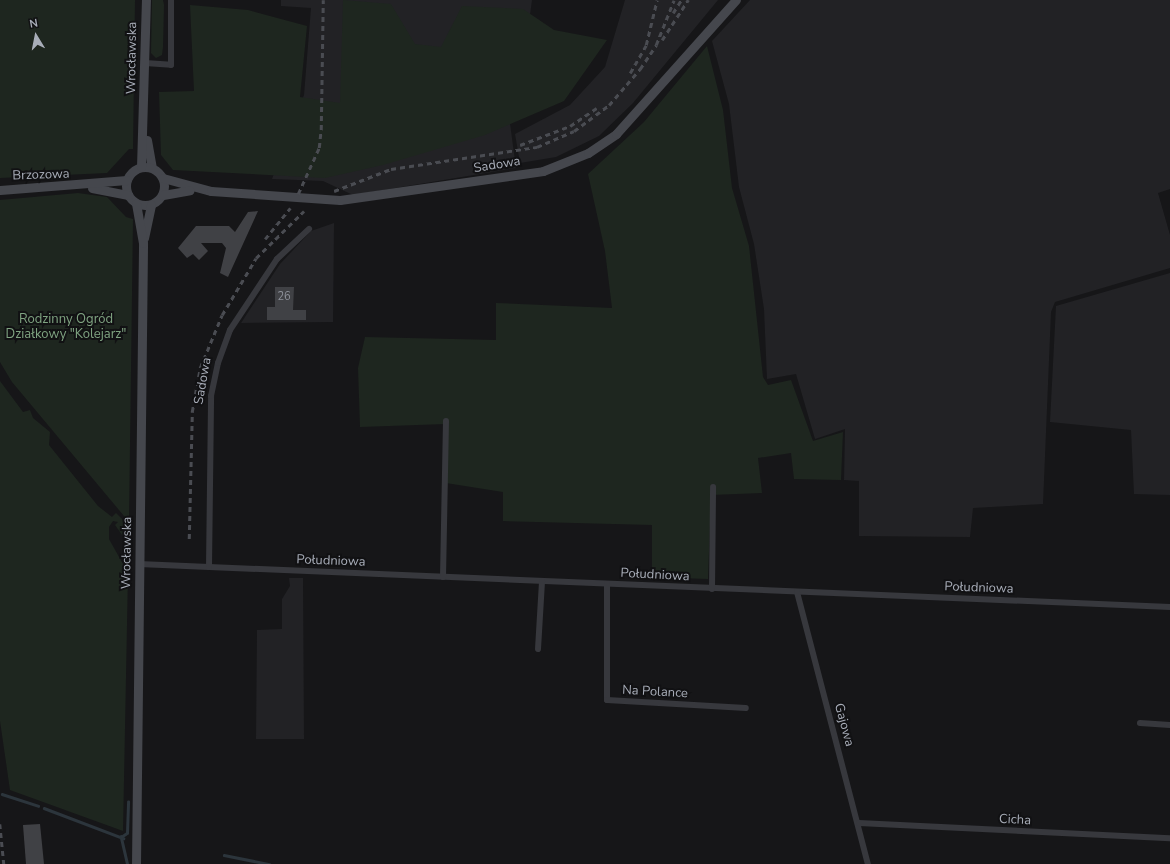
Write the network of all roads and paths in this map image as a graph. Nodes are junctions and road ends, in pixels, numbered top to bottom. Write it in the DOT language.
graph roads {
  1 [pos="146,0"];
  2 [pos="171,0"];
  3 [pos="736,0"];
  4 [pos="145,64"];
  5 [pos="144,117"];
  6 [pos="141,168"];
  7 [pos="152,168"];
  8 [pos="163,178"];
  9 [pos="127,180"];
  10 [pos="83,186"];
  11 [pos="194,189"];
  12 [pos="0,190"];
  13 [pos="128,195"];
  14 [pos="163,195"];
  15 [pos="136,204"];
  16 [pos="152,205"];
  17 [pos="309,229"];
  18 [pos="143,243"];
  19 [pos="446,421"];
  20 [pos="713,487"];
  21 [pos="142,564"];
  22 [pos="209,567"];
  23 [pos="443,577"];
  24 [pos="542,581"];
  25 [pos="607,584"];
  26 [pos="712,589"];
  27 [pos="798,592"];
  28 [pos="1170,607"];
  29 [pos="538,650"];
  30 [pos="746,708"];
  31 [pos="1140,723"];
  32 [pos="1170,725"];
  33 [pos="860,823"];
  34 [pos="1170,838"];
  35 [pos="136,864"];
  36 [pos="868,864"];
  1 -- 4 [label="main road, Wrocławska"];
  2 -- 4 [label="street"];
  3 -- 11 [label="main road, Sadowa"];
  4 -- 5 [label="main road, Wrocławska"];
  5 -- 6 [label="main road, Wrocławska"];
  5 -- 7 [label="main road, Wrocławska"];
  6 -- 7 [label="main road"];
  6 -- 9 [label="main road"];
  7 -- 8 [label="main road"];
  8 -- 11 [label="main road, Sadowa"];
  8 -- 14 [label="main road"];
  9 -- 10 [label="main road, Brzozowa"];
  9 -- 13 [label="main road"];
  10 -- 12 [label="main road, Brzozowa"];
  10 -- 13 [label="main road, Brzozowa"];
  11 -- 14 [label="main road, Sadowa"];
  13 -- 15 [label="main road"];
  14 -- 16 [label="main road"];
  15 -- 16 [label="main road"];
  15 -- 18 [label="main road, Wrocławska"];
  16 -- 18 [label="main road, Wrocławska"];
  17 -- 22 [label="street, Sadowa"];
  18 -- 21 [label="main road, Wrocławska"];
  19 -- 23 [label="street"];
  20 -- 26 [label="street"];
  21 -- 22 [label="street, Południowa"];
  21 -- 35 [label="main road, Wrocławska"];
  22 -- 23 [label="street, Południowa"];
  23 -- 24 [label="street, Południowa"];
  24 -- 25 [label="street, Południowa"];
  24 -- 29 [label="street"];
  25 -- 26 [label="street, Południowa"];
  25 -- 30 [label="street, Na Polance"];
  26 -- 27 [label="street, Południowa"];
  27 -- 28 [label="street, Południowa"];
  27 -- 33 [label="street, Gajowa"];
  31 -- 32 [label="street"];
  33 -- 34 [label="street, Cicha"];
  33 -- 36 [label="street, Gajowa"];
}
